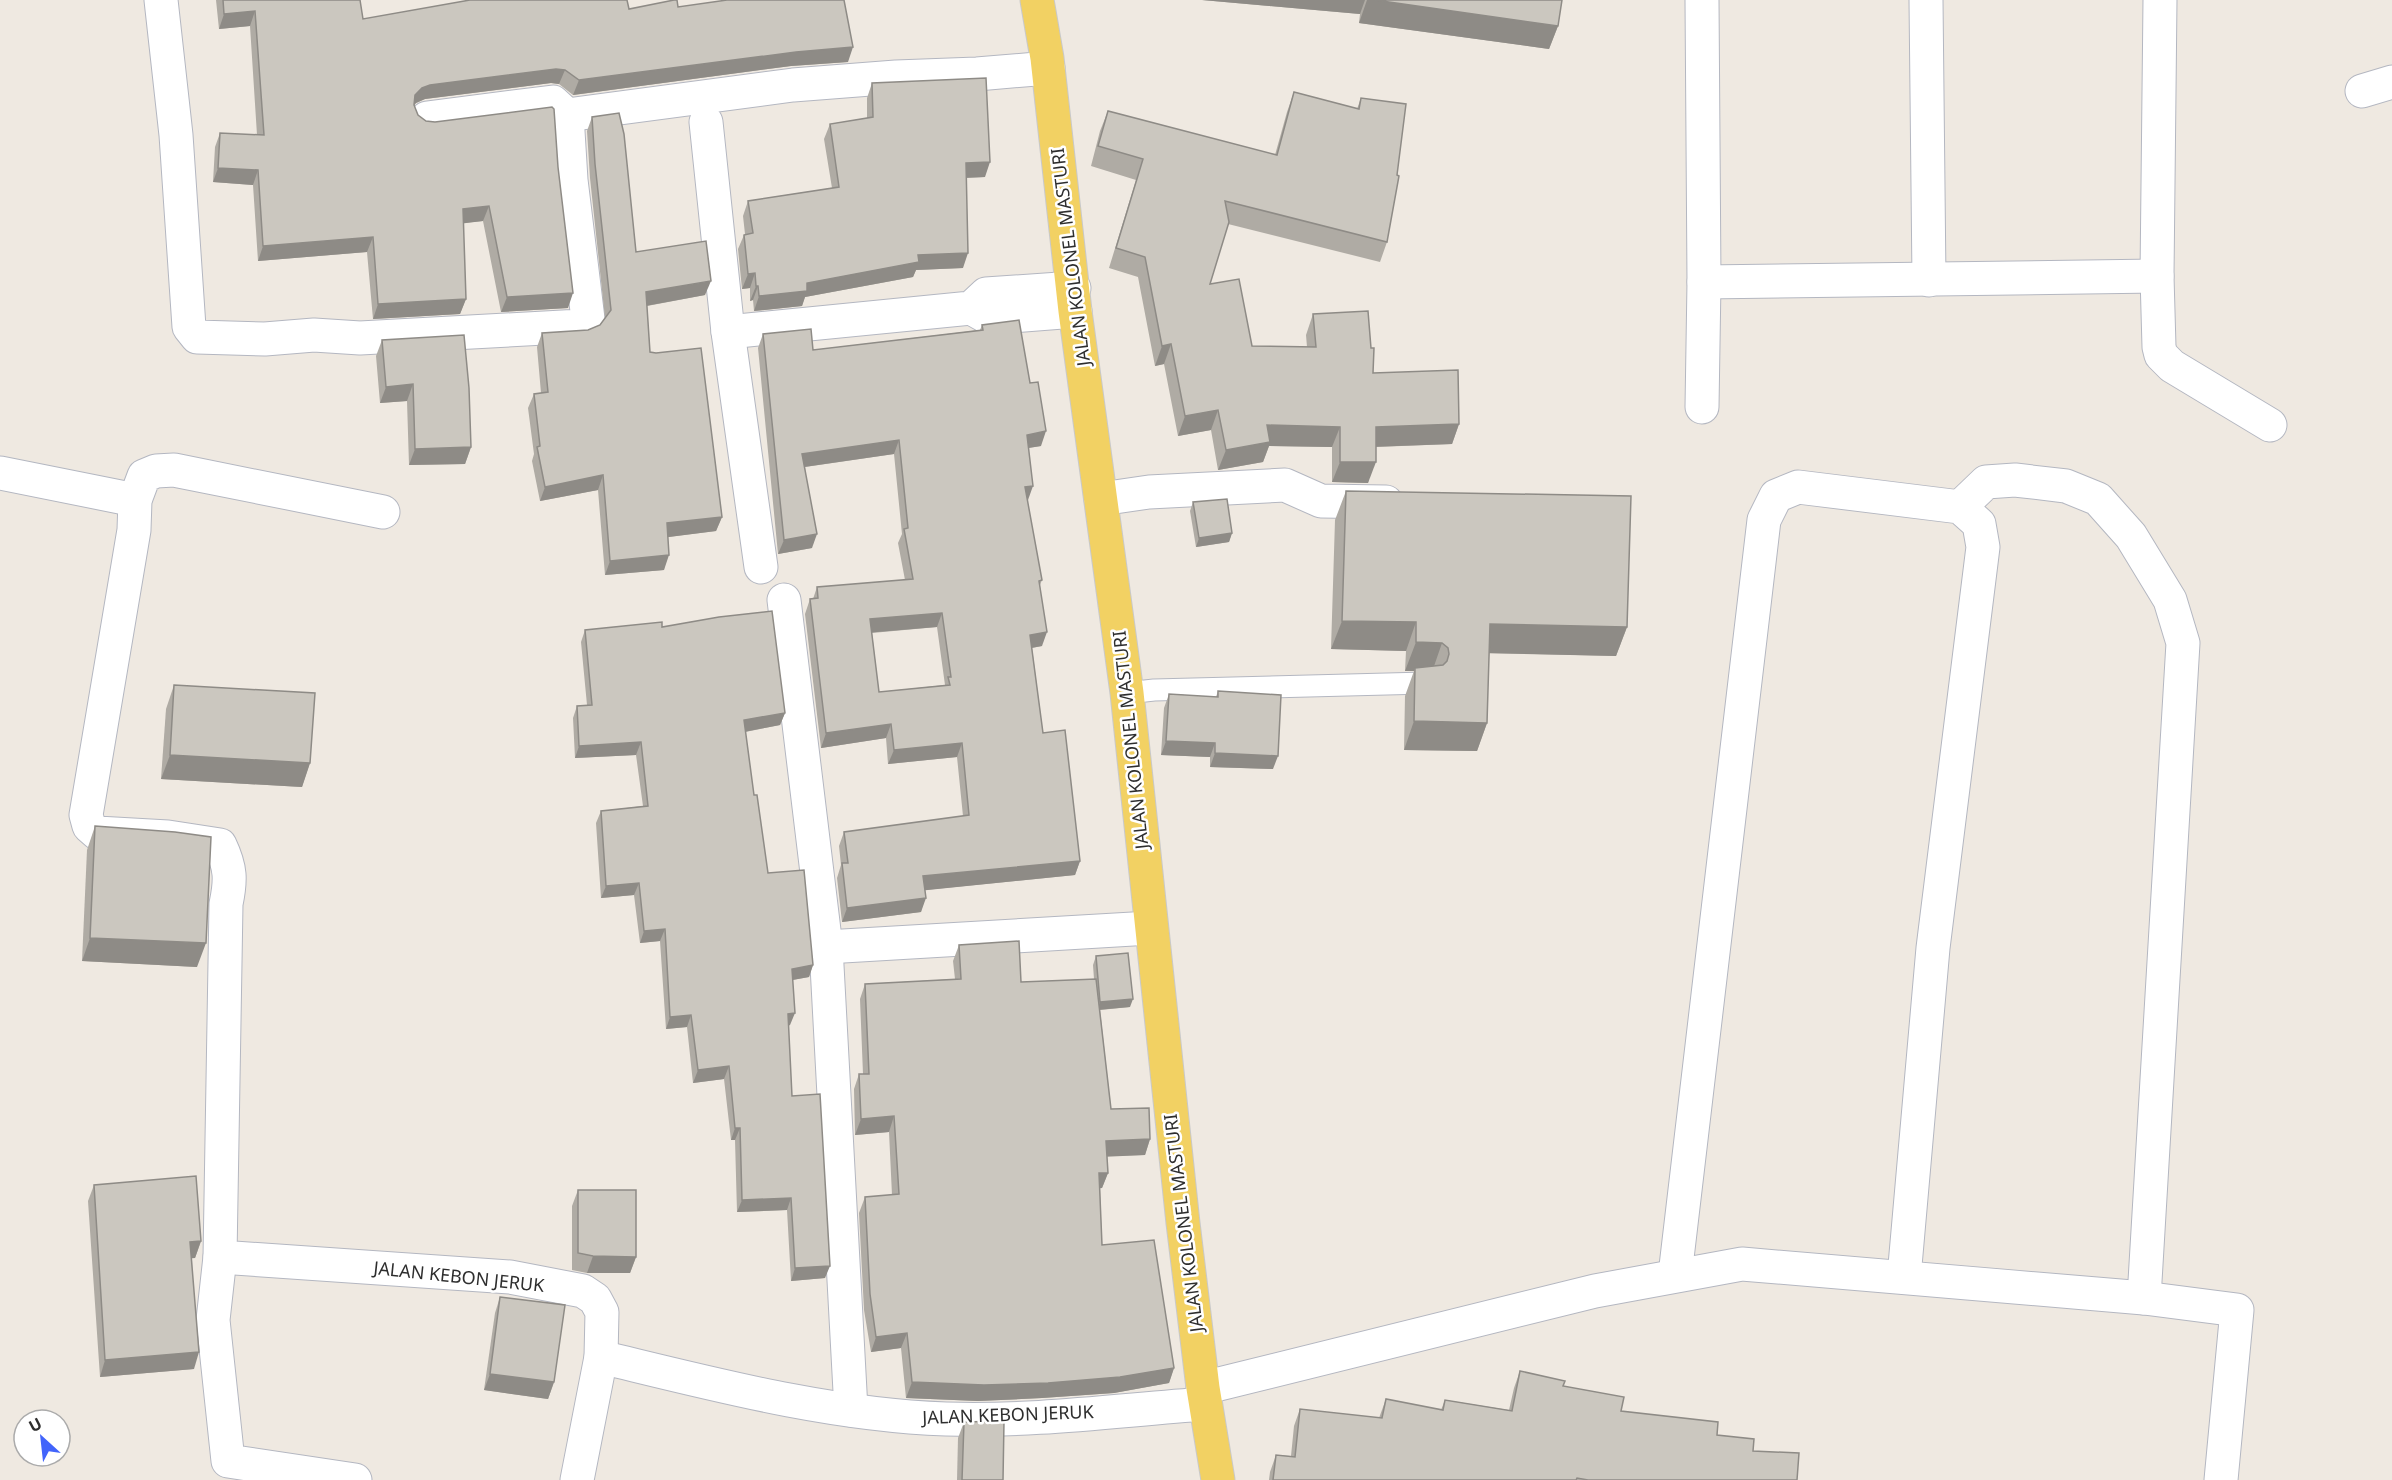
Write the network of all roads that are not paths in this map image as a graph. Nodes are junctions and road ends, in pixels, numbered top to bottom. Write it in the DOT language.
graph roads {
  1 [pos="161,0"];
  2 [pos="1037,0"];
  3 [pos="1702,0"];
  4 [pos="1926,0"];
  5 [pos="2160,0"];
  6 [pos="1048,68"];
  7 [pos="567,115"];
  8 [pos="427,118"];
  9 [pos="706,122"];
  10 [pos="2157,276"];
  11 [pos="1929,280"];
  12 [pos="1704,282"];
  13 [pos="1075,299"];
  14 [pos="728,332"];
  15 [pos="1702,407"];
  16 [pos="2270,425"];
  17 [pos="0,474"];
  18 [pos="1101,499"];
  19 [pos="135,500"];
  20 [pos="1416,502"];
  21 [pos="1960,507"];
  22 [pos="383,512"];
  23 [pos="761,567"];
  24 [pos="784,600"];
  25 [pos="1426,683"];
  26 [pos="1127,693"];
  27 [pos="1150,928"];
  28 [pos="826,947"];
  29 [pos="220,1257"];
  30 [pos="1676,1275"];
  31 [pos="1904,1277"];
  32 [pos="2144,1298"];
  33 [pos="601,1357"];
  34 [pos="1204,1396"];
  35 [pos="851,1410"];
  36 [pos="227,1471"];
  37 [pos="320,1478"];
  38 [pos="355,1480"];
  39 [pos="577,1480"];
  40 [pos="1218,1480"];
  41 [pos="2221,1480"];
  1 -- 7 [label="street"];
  2 -- 6 [label="main road, JALAN KOLONEL MASTURI"];
  3 -- 12 [label="street"];
  4 -- 11 [label="street"];
  5 -- 10 [label="street"];
  6 -- 7 [label="street"];
  6 -- 13 [label="main road, JALAN KOLONEL MASTURI"];
  7 -- 8 [label="street"];
  9 -- 14 [label="street"];
  10 -- 11 [label="street"];
  10 -- 16 [label="street"];
  11 -- 12 [label="street"];
  12 -- 15 [label="street"];
  13 -- 14 [label="street"];
  13 -- 18 [label="main road, JALAN KOLONEL MASTURI"];
  14 -- 23 [label="street"];
  17 -- 19 [label="street"];
  18 -- 20 [label="street"];
  18 -- 26 [label="main road, JALAN KOLONEL MASTURI"];
  19 -- 22 [label="street"];
  19 -- 29 [label="street"];
  21 -- 30 [label="street"];
  21 -- 31 [label="street"];
  21 -- 32 [label="street"];
  24 -- 28 [label="street"];
  25 -- 26 [label="lane"];
  26 -- 27 [label="main road, JALAN KOLONEL MASTURI"];
  27 -- 28 [label="street"];
  27 -- 34 [label="main road, JALAN KOLONEL MASTURI"];
  28 -- 35 [label="street"];
  29 -- 33 [label="street, JALAN KEBON JERUK"];
  29 -- 36 [label="street"];
  30 -- 31 [label="street, JALAN KEBON JERUK"];
  30 -- 34 [label="street, JALAN KEBON JERUK"];
  31 -- 32 [label="street, JALAN KEBON JERUK"];
  32 -- 41 [label="street, JALAN KEBON JERUK"];
  33 -- 35 [label="street, JALAN KEBON JERUK"];
  33 -- 39 [label="street"];
  34 -- 35 [label="street, JALAN KEBON JERUK"];
  34 -- 40 [label="main road, JALAN KOLONEL MASTURI"];
  36 -- 37 [label="street"];
  37 -- 38 [label="street"];
}
